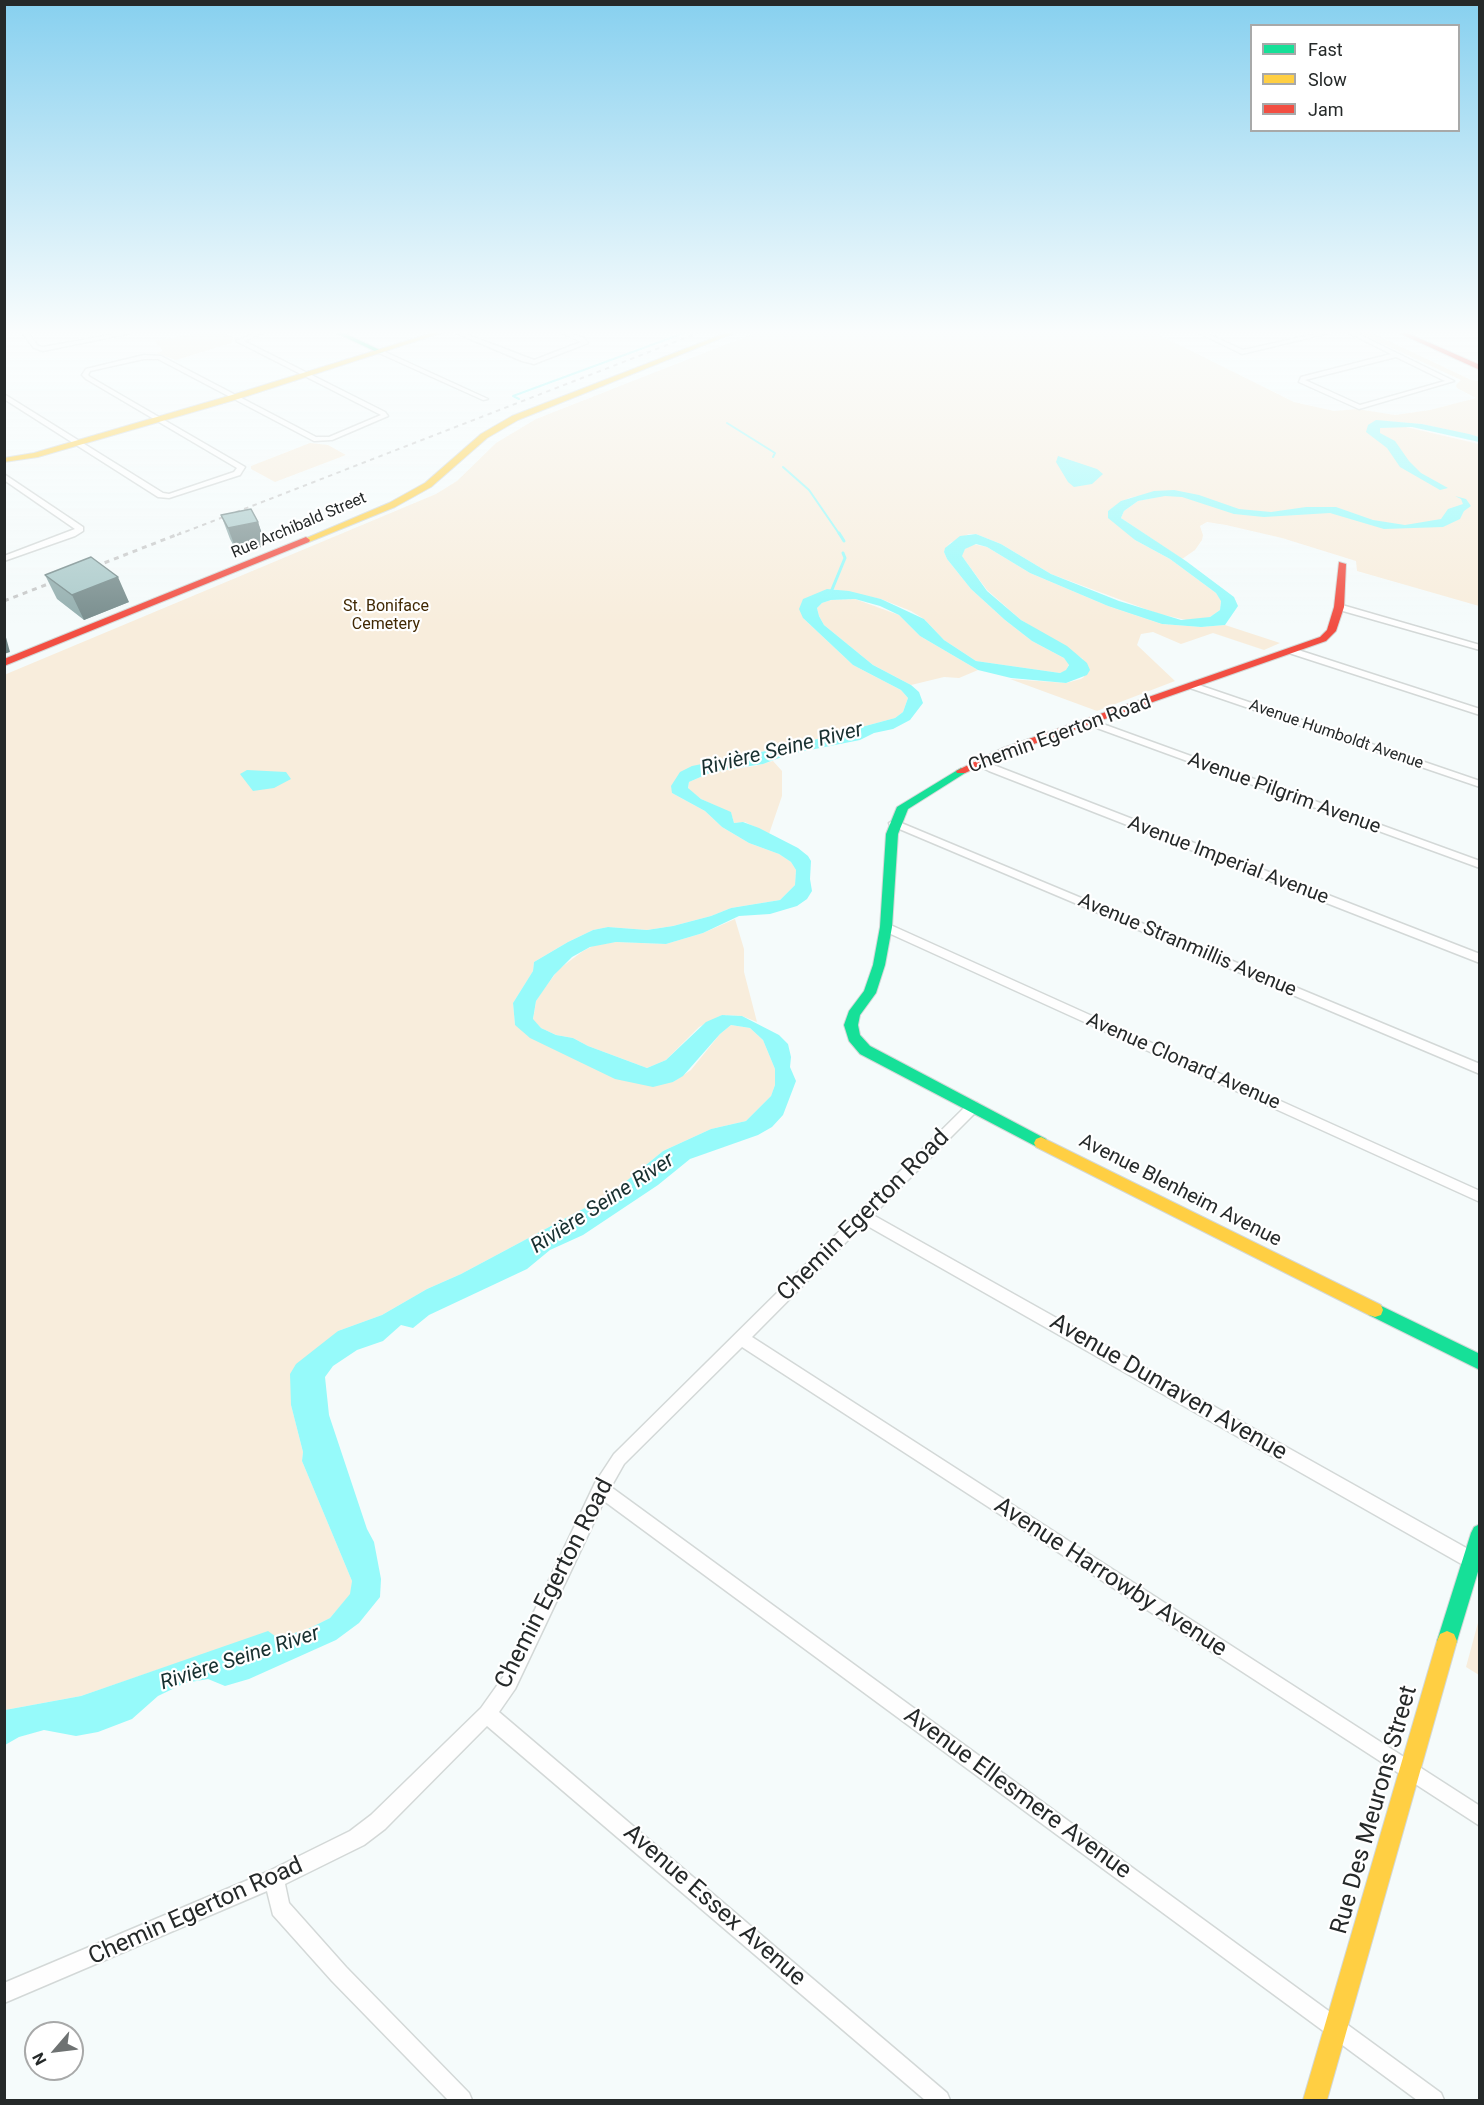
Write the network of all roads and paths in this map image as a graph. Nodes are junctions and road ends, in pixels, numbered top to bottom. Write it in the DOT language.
graph roads {
  1 [pos="59,431"];
  2 [pos="117,431"];
  3 [pos="180,431"];
  4 [pos="303,431"];
  5 [pos="349,431"];
  6 [pos="492,431"];
  7 [pos="77,443"];
  8 [pos="4,460"];
  9 [pos="4,476"];
  10 [pos="4,559"];
  11 [pos="1342,564"];
  12 [pos="1340,607"];
  13 [pos="63,641"];
  14 [pos="1479,648"];
  15 [pos="1292,651"];
  16 [pos="4,663"];
  17 [pos="4,669"];
  18 [pos="1193,686"];
  19 [pos="1479,712"];
  20 [pos="1089,722"];
  21 [pos="978,762"];
  22 [pos="1479,784"];
  23 [pos="894,823"];
  24 [pos="1479,865"];
  25 [pos="886,927"];
  26 [pos="1479,959"];
  27 [pos="1479,1069"];
  28 [pos="973,1107"];
  29 [pos="1479,1197"];
  30 [pos="864,1217"];
  31 [pos="741,1338"];
  32 [pos="1479,1363"];
  33 [pos="601,1489"];
  34 [pos="1479,1533"];
  35 [pos="1472,1560"];
  36 [pos="487,1714"];
  37 [pos="1408,1772"];
  38 [pos="1479,1817"];
  39 [pos="274,1879"];
  40 [pos="4,1993"];
  41 [pos="1336,2028"];
  42 [pos="462,2100"];
  43 [pos="940,2100"];
  44 [pos="1315,2100"];
  45 [pos="1434,2100"];
  1 -- 7 [label="street"];
  2 -- 7 [label="main road"];
  3 -- 7 [label="street"];
  4 -- 5 [label="street"];
  6 -- 13 [label="main road, Rue Archibald Street"];
  7 -- 8 [label="main road"];
  9 -- 10 [label="street"];
  11 -- 12 [label="main road, Chemin Egerton Road"];
  12 -- 14 [label="street"];
  12 -- 15 [label="main road, Chemin Egerton Road"];
  13 -- 16 [label="main road, Rue Archibald Street"];
  13 -- 17 [label="main road, Rue Archibald Street"];
  15 -- 18 [label="main road, Chemin Egerton Road"];
  15 -- 19 [label="street"];
  18 -- 20 [label="main road, Chemin Egerton Road"];
  18 -- 22 [label="street, Avenue Humboldt Avenue"];
  20 -- 21 [label="main road, Chemin Egerton Road"];
  20 -- 24 [label="street, Avenue Pilgrim Avenue"];
  21 -- 23 [label="main road, Chemin Egerton Road"];
  21 -- 26 [label="street, Avenue Imperial Avenue"];
  23 -- 25 [label="main road"];
  23 -- 27 [label="street, Avenue Stranmillis Avenue"];
  25 -- 28 [label="main road, Avenue Blenheim Avenue"];
  25 -- 29 [label="street, Avenue Clonard Avenue"];
  28 -- 30 [label="street, Chemin Egerton Road"];
  28 -- 32 [label="main road, Avenue Blenheim Avenue"];
  30 -- 31 [label="street, Chemin Egerton Road"];
  30 -- 35 [label="street, Avenue Dunraven Avenue"];
  31 -- 33 [label="street, Chemin Egerton Road"];
  31 -- 37 [label="street, Avenue Harrowby Avenue"];
  33 -- 36 [label="street, Chemin Egerton Road"];
  33 -- 41 [label="street, Avenue Ellesmere Avenue"];
  34 -- 35 [label="main road, Rue Des Meurons Street"];
  35 -- 37 [label="main road, Rue Des Meurons Street"];
  36 -- 39 [label="street, Chemin Egerton Road"];
  36 -- 43 [label="street, Avenue Essex Avenue"];
  37 -- 38 [label="street, Avenue Harrowby Avenue"];
  37 -- 41 [label="main road, Rue Des Meurons Street"];
  39 -- 40 [label="street, Chemin Egerton Road"];
  39 -- 42 [label="street"];
  41 -- 44 [label="main road, Rue Des Meurons Street"];
  41 -- 45 [label="street, Avenue Ellesmere Avenue"];
}
